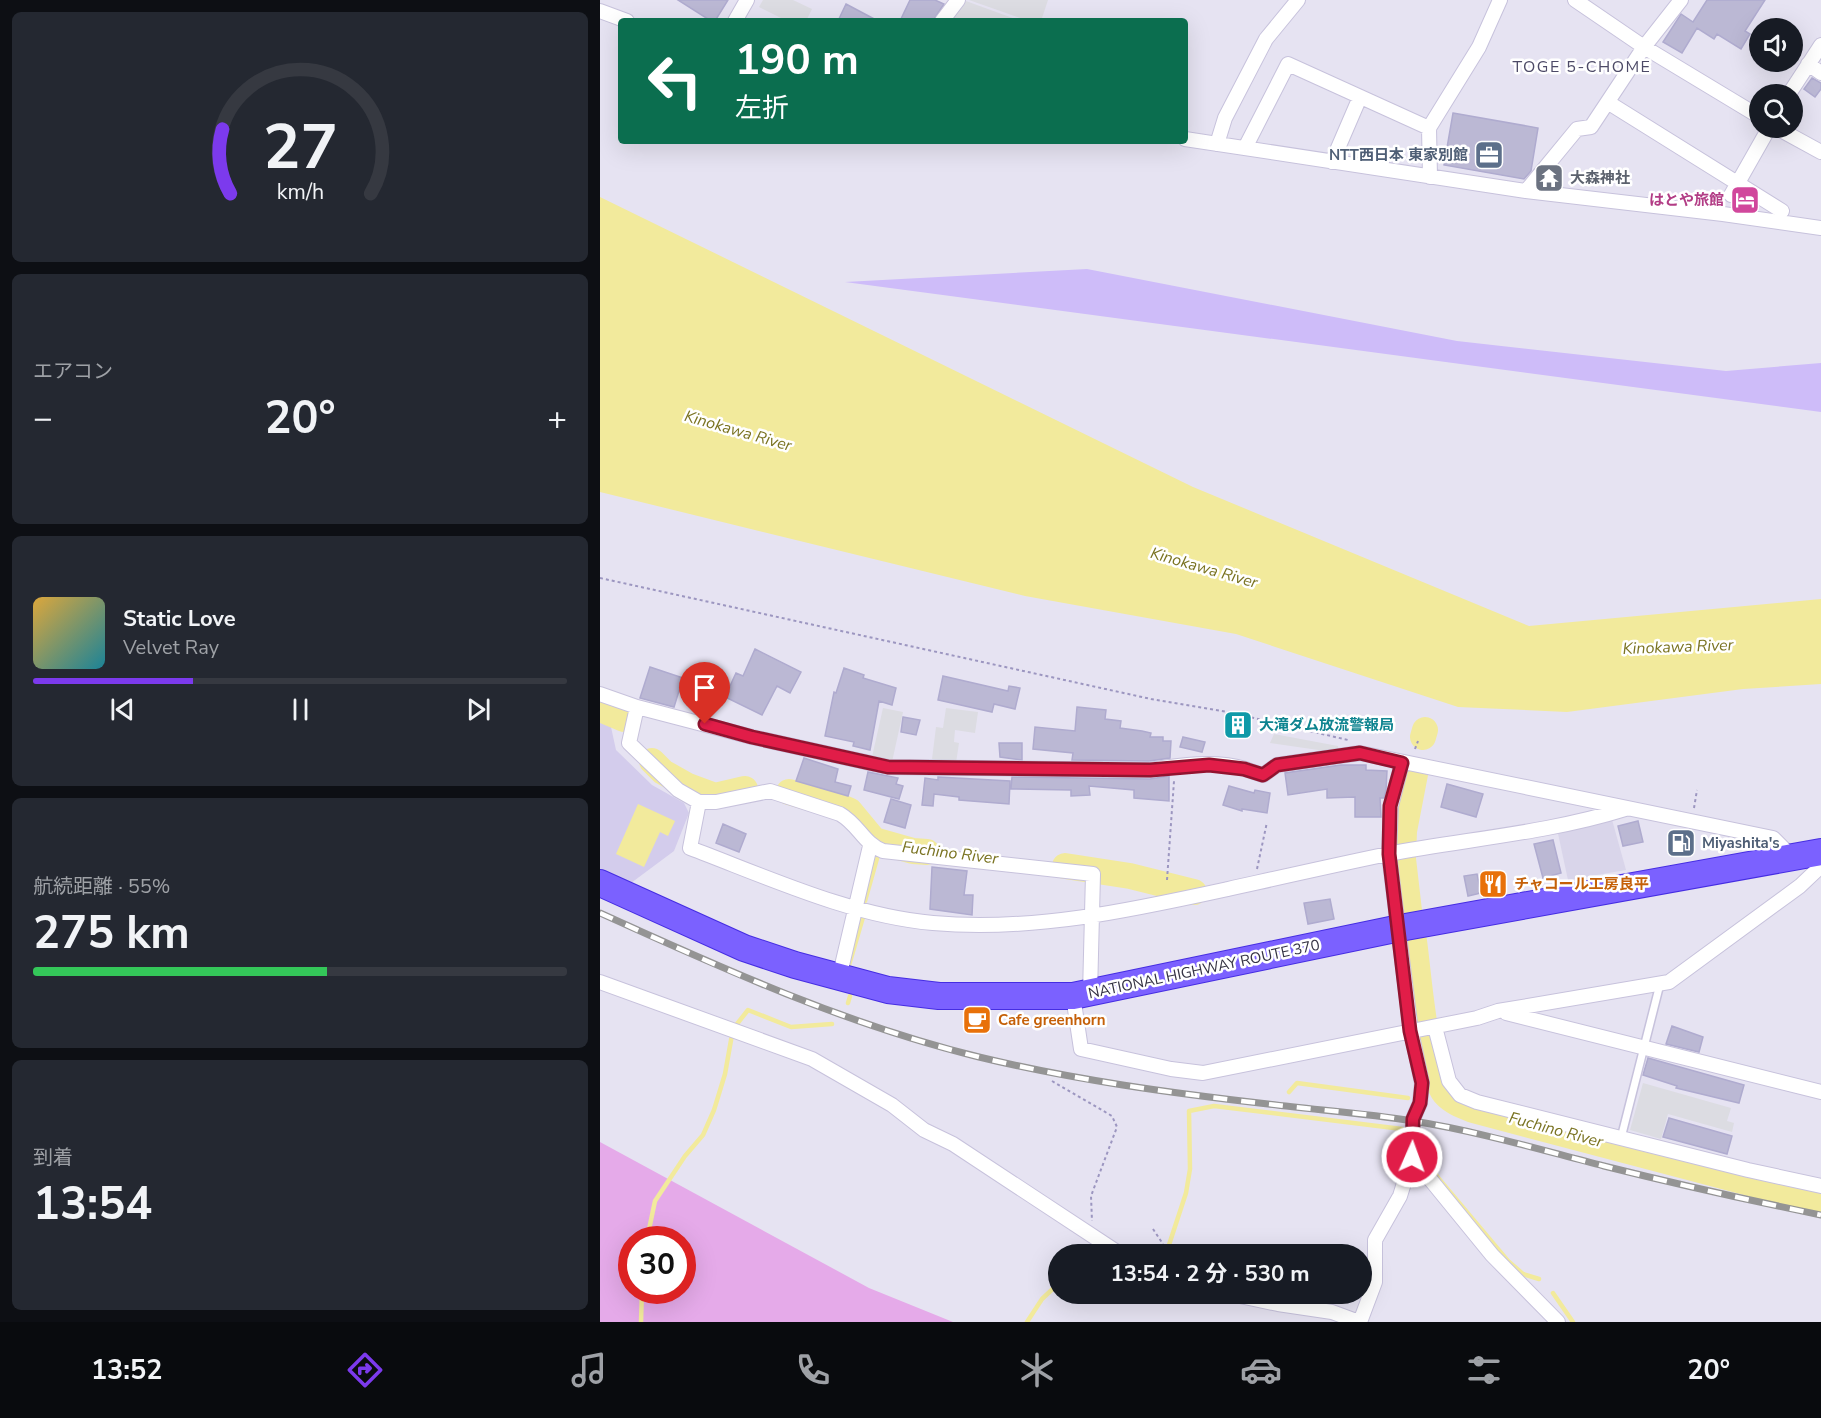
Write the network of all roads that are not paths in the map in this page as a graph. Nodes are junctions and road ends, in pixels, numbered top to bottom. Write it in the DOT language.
graph roads {
  1 [pos="747,0"];
  2 [pos="957,0"];
  3 [pos="1298,0"];
  4 [pos="1500,0"];
  5 [pos="1575,0"];
  6 [pos="1681,0"];
  7 [pos="600,11"];
  8 [pos="619,18"];
  9 [pos="737,18"];
  10 [pos="944,18"];
  11 [pos="1821,45"];
  12 [pos="1644,47"];
  13 [pos="1808,64"];
  14 [pos="1821,73"];
  15 [pos="1795,84"];
  16 [pos="1360,97"];
  17 [pos="1609,103"];
  18 [pos="1749,110"];
  19 [pos="1429,128"];
  20 [pos="1763,138"];
  21 [pos="1795,138"];
  22 [pos="1188,140"];
  23 [pos="1217,144"];
  24 [pos="1245,148"];
  25 [pos="1821,152"];
  26 [pos="1332,162"];
  27 [pos="1430,177"];
  28 [pos="1734,189"];
  29 [pos="1526,191"];
  30 [pos="1782,211"];
  31 [pos="1821,228"];
  32 [pos="600,694"];
  33 [pos="637,708"];
  34 [pos="1402,763"];
  35 [pos="699,802"];
  36 [pos="1625,808"];
  37 [pos="870,846"];
  38 [pos="1821,853"];
  39 [pos="1393,854"];
  40 [pos="1791,856"];
  41 [pos="1821,866"];
  42 [pos="600,883"];
  43 [pos="856,909"];
  44 [pos="1091,916"];
  45 [pos="1400,928"];
  46 [pos="839,978"];
  47 [pos="600,982"];
  48 [pos="1660,984"];
  49 [pos="1082,995"];
  50 [pos="1498,1011"];
  51 [pos="1424,1029"];
  52 [pos="1645,1048"];
  53 [pos="1821,1092"];
  54 [pos="1621,1138"];
  55 [pos="1412,1157"];
  56 [pos="1821,1186"];
  57 [pos="1103,1244"];
  58 [pos="1278,1304"];
  59 [pos="1359,1322"];
  60 [pos="1558,1322"];
  1 -- 9 [label="street"];
  2 -- 10 [label="street"];
  3 -- 23 [label="street"];
  4 -- 19 [label="street"];
  5 -- 12 [label="street"];
  6 -- 12 [label="street"];
  7 -- 8 [label="street"];
  11 -- 13 [label="street"];
  12 -- 17 [label="street"];
  12 -- 18 [label="street"];
  13 -- 14 [label="street"];
  13 -- 15 [label="street"];
  16 -- 19 [label="street"];
  16 -- 24 [label="street"];
  16 -- 26 [label="street"];
  17 -- 28 [label="street"];
  17 -- 29 [label="street"];
  19 -- 27 [label="street"];
  20 -- 28 [label="street"];
  21 -- 25 [label="street"];
  22 -- 23 [label="street"];
  23 -- 24 [label="street"];
  24 -- 26 [label="street"];
  26 -- 27 [label="street"];
  27 -- 29 [label="street"];
  28 -- 30 [label="street"];
  29 -- 31 [label="street"];
  32 -- 33 [label="street"];
  33 -- 34 [label="street"];
  33 -- 35 [label="street"];
  34 -- 36 [label="street"];
  34 -- 39 [label="street"];
  35 -- 37 [label="street"];
  35 -- 43 [label="street"];
  36 -- 39 [label="street"];
  36 -- 40 [label="street"];
  37 -- 43 [label="street"];
  37 -- 44 [label="street"];
  38 -- 40 [label="highway, NATIONAL HIGHWAY ROUTE 370"];
  39 -- 44 [label="street"];
  39 -- 45 [label="street"];
  40 -- 45 [label="highway, NATIONAL HIGHWAY ROUTE 370"];
  41 -- 48 [label="street"];
  42 -- 46 [label="highway, NATIONAL HIGHWAY ROUTE 370"];
  43 -- 44 [label="street"];
  43 -- 46 [label="street"];
  44 -- 49 [label="street"];
  45 -- 49 [label="highway, NATIONAL HIGHWAY ROUTE 370"];
  45 -- 51 [label="street"];
  46 -- 49 [label="highway, NATIONAL HIGHWAY ROUTE 370"];
  47 -- 57 [label="street"];
  48 -- 50 [label="street"];
  48 -- 52 [label="lane"];
  49 -- 51 [label="street"];
  50 -- 51 [label="street"];
  50 -- 52 [label="street"];
  51 -- 54 [label="street"];
  51 -- 55 [label="street"];
  52 -- 53 [label="street"];
  52 -- 54 [label="lane"];
  54 -- 56 [label="street"];
  55 -- 59 [label="street"];
  55 -- 60 [label="street"];
  58 -- 59 [label="street"];
}
